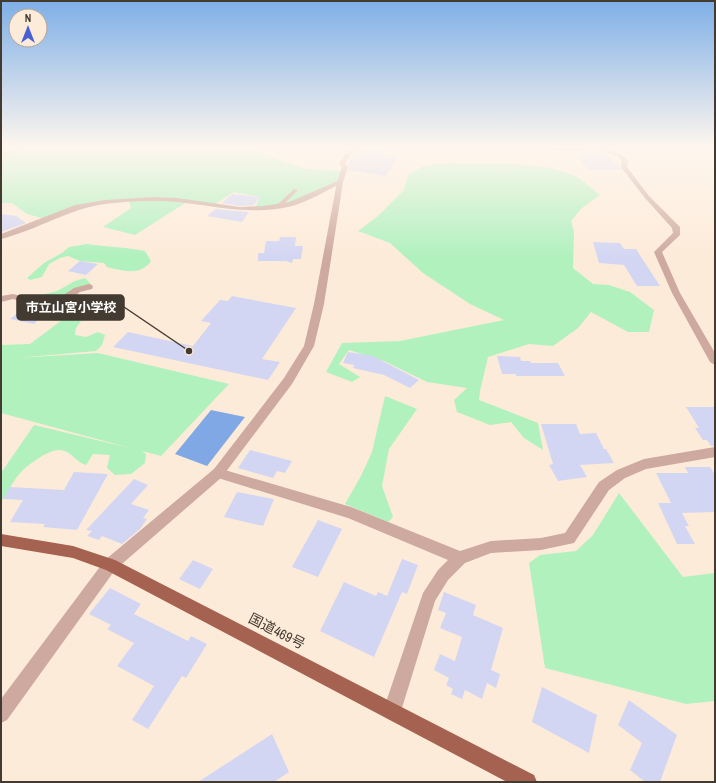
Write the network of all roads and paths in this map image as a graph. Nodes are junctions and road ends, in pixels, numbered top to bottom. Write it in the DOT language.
graph roads {
  1 [pos="335,185"];
  2 [pos="340,185"];
  3 [pos="637,185"];
  4 [pos="296,190"];
  5 [pos="279,206"];
  6 [pos="1,238"];
  7 [pos="89,286"];
  8 [pos="1,299"];
  9 [pos="715,362"];
  10 [pos="715,452"];
  11 [pos="218,473"];
  12 [pos="1,540"];
  13 [pos="460,558"];
  14 [pos="110,565"];
  15 [pos="392,711"];
  16 [pos="1,714"];
  17 [pos="527,782"];
  1 -- 5 [label="street"];
  2 -- 11 [label="street"];
  3 -- 9 [label="street"];
  4 -- 5 [label="lane"];
  5 -- 6 [label="street"];
  7 -- 8 [label="street"];
  10 -- 13 [label="street"];
  11 -- 13 [label="street"];
  11 -- 14 [label="street"];
  12 -- 14 [label="highway, 国道469号"];
  13 -- 15 [label="street"];
  14 -- 15 [label="highway, 国道469号"];
  14 -- 16 [label="street"];
  15 -- 17 [label="highway, 国道469号"];
}
